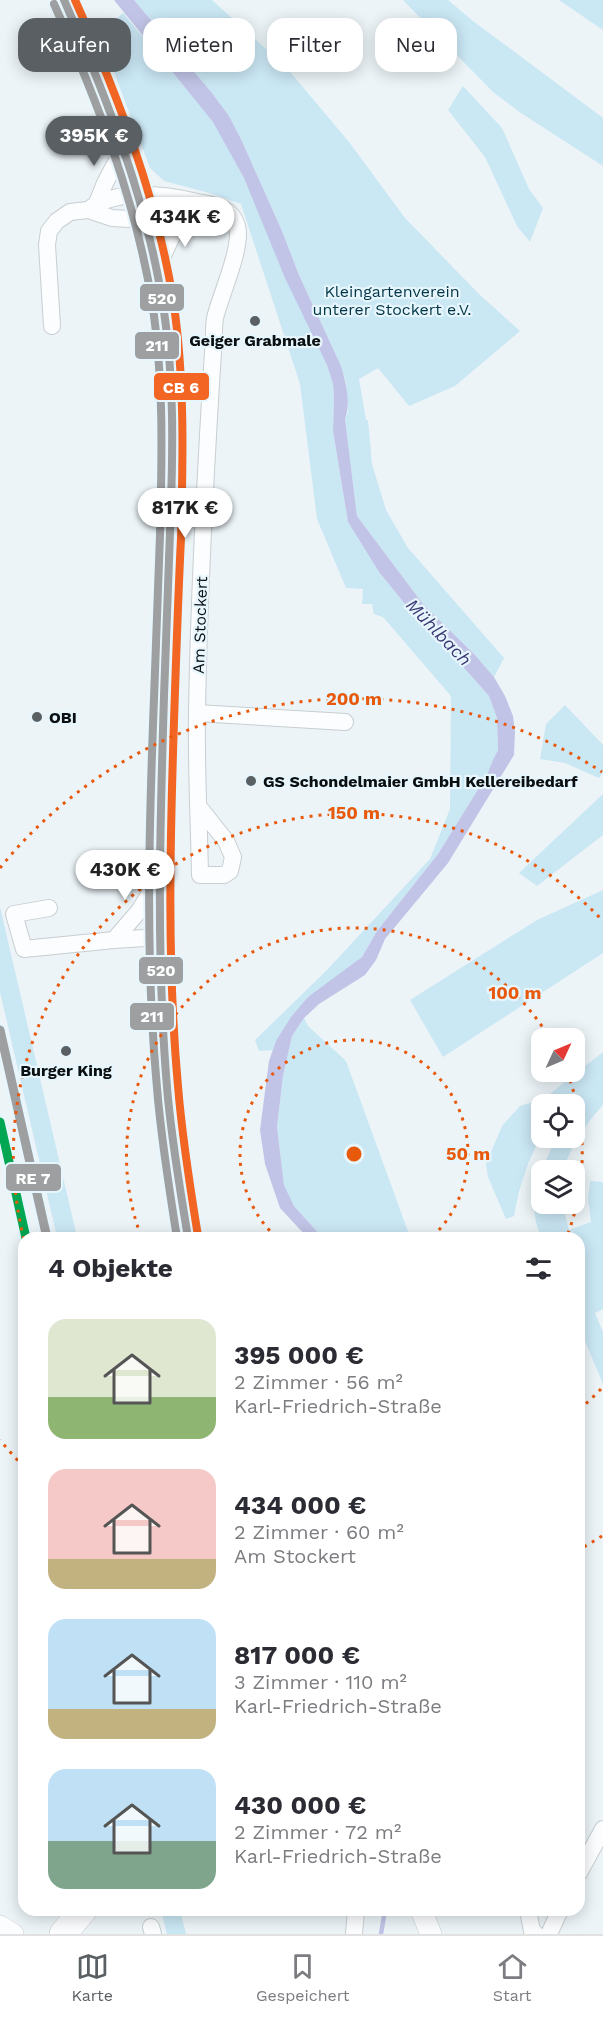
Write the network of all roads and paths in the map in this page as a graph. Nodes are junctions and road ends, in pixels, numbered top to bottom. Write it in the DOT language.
graph roads {
  1 [pos="64,0"];
  2 [pos="124,147"];
  3 [pos="138,194"];
  4 [pos="201,203"];
  5 [pos="92,207"];
  6 [pos="183,213"];
  7 [pos="146,220"];
  8 [pos="157,269"];
  9 [pos="52,326"];
  10 [pos="197,713"];
  11 [pos="345,722"];
  12 [pos="199,807"];
  13 [pos="159,879"];
  14 [pos="49,908"];
  15 [pos="160,938"];
  16 [pos="114,940"];
  17 [pos="187,1232"];
  18 [pos="603,1829"];
  19 [pos="585,1862"];
  20 [pos="78,1916"];
  21 [pos="356,1916"];
  22 [pos="424,1916"];
  23 [pos="529,1916"];
  24 [pos="557,1916"];
  25 [pos="0,1926"];
  26 [pos="13,1934"];
  27 [pos="63,1934"];
  28 [pos="354,1934"];
  29 [pos="431,1934"];
  30 [pos="536,1934"];
  31 [pos="549,1934"];
  1 -- 2 [label="main road"];
  2 -- 3 [label="main road"];
  2 -- 5 [label="street"];
  3 -- 4 [label="street, Am Stockert"];
  3 -- 5 [label="street, Am Stockert"];
  3 -- 7 [label="main road"];
  4 -- 6 [label="street"];
  4 -- 10 [label="street, Am Stockert"];
  5 -- 7 [label="street"];
  5 -- 9 [label="street, Am Stockert"];
  6 -- 7 [label="street"];
  6 -- 8 [label="street"];
  7 -- 8 [label="main road"];
  8 -- 13 [label="main road"];
  10 -- 11 [label="street"];
  10 -- 12 [label="street, Am Stockert"];
  13 -- 15 [label="main road"];
  13 -- 16 [label="street"];
  14 -- 16 [label="street"];
  15 -- 16 [label="street"];
  15 -- 17 [label="main road"];
  18 -- 19 [label="street"];
  20 -- 27 [label="main road"];
  21 -- 28 [label="street"];
  22 -- 29 [label="street"];
  23 -- 30 [label="street"];
  24 -- 31 [label="street"];
  25 -- 26 [label="street"];
}
